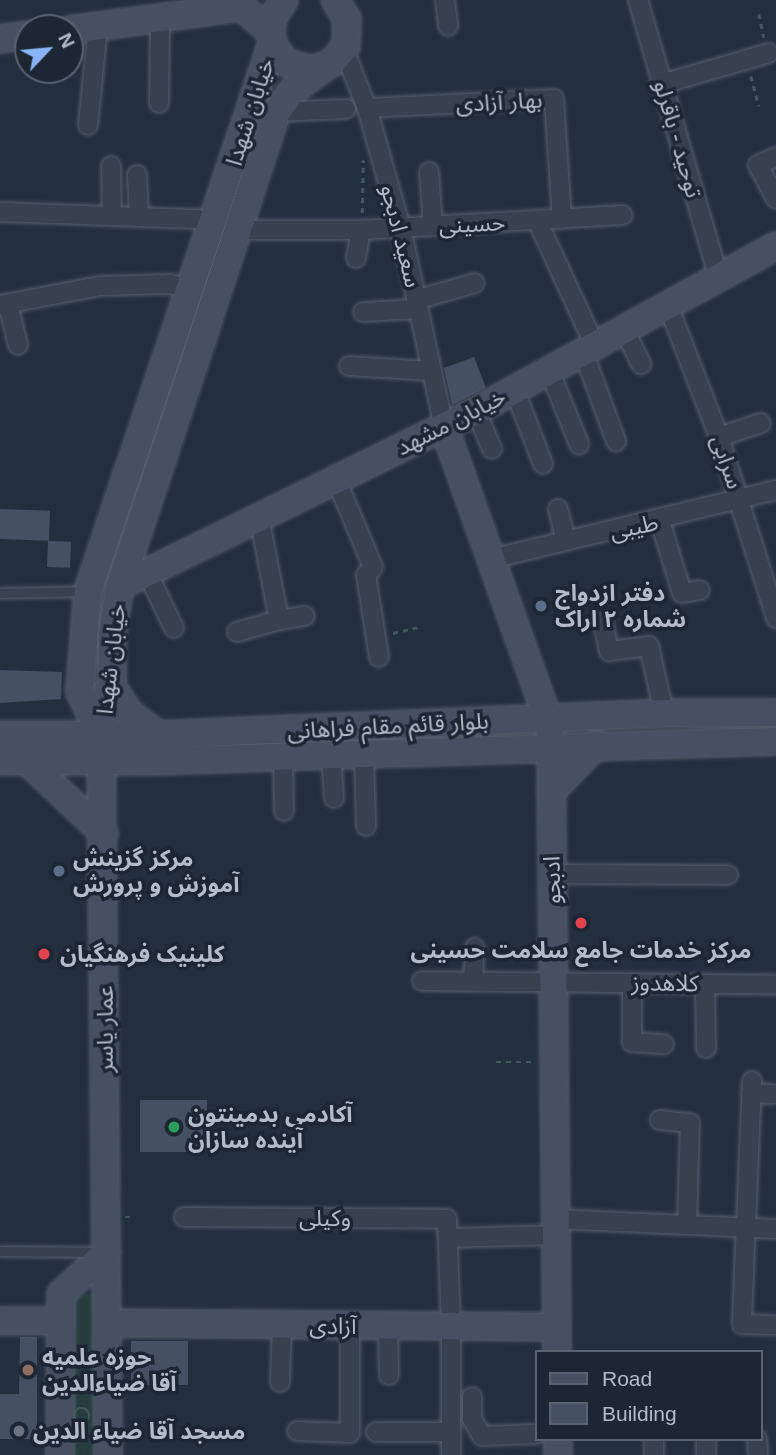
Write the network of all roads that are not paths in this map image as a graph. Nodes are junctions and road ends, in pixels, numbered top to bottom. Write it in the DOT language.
graph roads {
  1 [pos="284,0"];
  2 [pos="335,0"];
  3 [pos="356,0"];
  4 [pos="445,0"];
  5 [pos="638,0"];
  6 [pos="160,17"];
  7 [pos="97,26"];
  8 [pos="448,26"];
  9 [pos="84,28"];
  10 [pos="271,37"];
  11 [pos="346,41"];
  12 [pos="769,53"];
  13 [pos="324,68"];
  14 [pos="663,84"];
  15 [pos="159,103"];
  16 [pos="367,108"];
  17 [pos="346,109"];
  18 [pos="276,112"];
  19 [pos="88,125"];
  20 [pos="776,156"];
  21 [pos="111,166"];
  22 [pos="429,172"];
  23 [pos="137,175"];
  24 [pos="776,199"];
  25 [pos="0,212"];
  26 [pos="623,215"];
  27 [pos="112,216"];
  28 [pos="139,217"];
  29 [pos="562,219"];
  30 [pos="537,220"];
  31 [pos="225,225"];
  32 [pos="433,226"];
  33 [pos="401,228"];
  34 [pos="361,230"];
  35 [pos="776,246"];
  36 [pos="355,258"];
  37 [pos="719,278"];
  38 [pos="475,283"];
  39 [pos="192,290"];
  40 [pos="4,304"];
  41 [pos="417,304"];
  42 [pos="669,308"];
  43 [pos="363,312"];
  44 [pos="625,331"];
  45 [pos="18,345"];
  46 [pos="590,351"];
  47 [pos="641,364"];
  48 [pos="349,366"];
  49 [pos="432,370"];
  50 [pos="550,372"];
  51 [pos="515,391"];
  52 [pos="476,411"];
  53 [pos="761,423"];
  54 [pos="444,427"];
  55 [pos="719,437"];
  56 [pos="616,441"];
  57 [pos="579,444"];
  58 [pos="492,449"];
  59 [pos="543,464"];
  60 [pos="336,479"];
  61 [pos="776,490"];
  62 [pos="740,501"];
  63 [pos="558,509"];
  64 [pos="259,516"];
  65 [pos="660,522"];
  66 [pos="566,541"];
  67 [pos="491,559"];
  68 [pos="147,572"];
  69 [pos="120,586"];
  70 [pos="700,590"];
  71 [pos="88,591"];
  72 [pos="0,593"];
  73 [pos="305,616"];
  74 [pos="776,618"];
  75 [pos="279,620"];
  76 [pos="603,623"];
  77 [pos="174,628"];
  78 [pos="237,632"];
  79 [pos="379,657"];
  80 [pos="112,687"];
  81 [pos="80,691"];
  82 [pos="664,713"];
  83 [pos="776,713"];
  84 [pos="548,719"];
  85 [pos="0,735"];
  86 [pos="157,735"];
  87 [pos="776,741"];
  88 [pos="597,744"];
  89 [pos="551,746"];
  90 [pos="102,749"];
  91 [pos="364,753"];
  92 [pos="331,754"];
  93 [pos="283,756"];
  94 [pos="0,761"];
  95 [pos="28,762"];
  96 [pos="551,792"];
  97 [pos="334,798"];
  98 [pos="285,811"];
  99 [pos="366,826"];
  100 [pos="104,833"];
  101 [pos="552,874"];
  102 [pos="728,875"];
  103 [pos="475,948"];
  104 [pos="422,981"];
  105 [pos="473,981"];
  106 [pos="554,982"];
  107 [pos="632,983"];
  108 [pos="705,984"];
  109 [pos="776,985"];
  110 [pos="664,1044"];
  111 [pos="706,1048"];
  112 [pos="772,1094"];
  113 [pos="660,1120"];
  114 [pos="184,1217"];
  115 [pos="687,1224"];
  116 [pos="556,1227"];
  117 [pos="748,1227"];
  118 [pos="776,1229"];
  119 [pos="448,1238"];
  120 [pos="0,1251"];
  121 [pos="107,1252"];
  122 [pos="0,1321"];
  123 [pos="59,1321"];
  124 [pos="108,1324"];
  125 [pos="282,1325"];
  126 [pos="776,1325"];
  127 [pos="350,1326"];
  128 [pos="388,1326"];
  129 [pos="451,1333"];
  130 [pos="557,1339"];
  131 [pos="389,1375"];
  132 [pos="280,1382"];
  133 [pos="472,1397"];
  134 [pos="297,1431"];
  135 [pos="376,1432"];
  136 [pos="451,1432"];
  137 [pos="534,1434"];
  138 [pos="482,1436"];
  139 [pos="60,1455"];
  140 [pos="108,1455"];
  141 [pos="451,1455"];
  142 [pos="481,1455"];
  1 -- 10 [label="street, خیابان شهدا"];
  2 -- 11 [label="street"];
  3 -- 11 [label="street"];
  4 -- 8 [label="street"];
  5 -- 14 [label="street, توحید - باقرلو"];
  6 -- 7 [label="street"];
  6 -- 10 [label="street"];
  6 -- 15 [label="street"];
  7 -- 9 [label="street"];
  7 -- 19 [label="street"];
  10 -- 13 [label="street"];
  10 -- 31 [label="street, خیابان شهدا"];
  11 -- 13 [label="street, خیابان شهدا"];
  11 -- 16 [label="street, سعید ادبجو"];
  12 -- 14 [label="street"];
  13 -- 18 [label="street, خیابان شهدا"];
  14 -- 37 [label="street, توحید - باقرلو"];
  16 -- 29 [label="street, بهار آزادی"];
  16 -- 33 [label="street, سعید ادبجو"];
  17 -- 18 [label="street"];
  18 -- 31 [label="street, خیابان شهدا"];
  20 -- 24 [label="street"];
  21 -- 27 [label="street"];
  22 -- 32 [label="street"];
  23 -- 28 [label="street"];
  25 -- 27 [label="street, حسینی"];
  26 -- 29 [label="street, حسینی"];
  27 -- 28 [label="street, حسینی"];
  28 -- 31 [label="street, حسینی"];
  29 -- 30 [label="street, حسینی"];
  30 -- 32 [label="street, حسینی"];
  30 -- 46 [label="street"];
  31 -- 34 [label="street, حسینی"];
  31 -- 39 [label="street, خیابان شهدا"];
  31 -- 69 [label="street, خیابان شهدا"];
  32 -- 33 [label="street, حسینی"];
  33 -- 34 [label="street, حسینی"];
  33 -- 41 [label="street, سعید ادبجو"];
  34 -- 36 [label="street"];
  35 -- 37 [label="street, خیابان مشهد"];
  37 -- 42 [label="street, خیابان مشهد"];
  38 -- 41 [label="street"];
  39 -- 40 [label="street"];
  39 -- 71 [label="street, خیابان شهدا"];
  40 -- 45 [label="street"];
  41 -- 43 [label="street"];
  41 -- 49 [label="street, سعید ادبجو"];
  42 -- 44 [label="street, خیابان مشهد"];
  42 -- 55 [label="street, سرابی"];
  44 -- 46 [label="street, خیابان مشهد"];
  44 -- 47 [label="street"];
  46 -- 50 [label="street, خیابان مشهد"];
  46 -- 56 [label="street"];
  48 -- 49 [label="street"];
  49 -- 54 [label="street, سعید ادبجو"];
  50 -- 51 [label="street, خیابان مشهد"];
  50 -- 57 [label="street"];
  51 -- 52 [label="street, خیابان مشهد"];
  51 -- 59 [label="street"];
  52 -- 54 [label="street, خیابان مشهد"];
  52 -- 58 [label="street"];
  53 -- 55 [label="street"];
  54 -- 60 [label="street, خیابان مشهد"];
  54 -- 67 [label="street, ادبجو"];
  55 -- 62 [label="street, سرابی"];
  60 -- 64 [label="street, خیابان مشهد"];
  60 -- 79 [label="street"];
  61 -- 62 [label="street, طیبی"];
  62 -- 65 [label="street, طیبی"];
  62 -- 74 [label="street, سرابی"];
  63 -- 66 [label="street"];
  64 -- 68 [label="street, خیابان مشهد"];
  64 -- 75 [label="street"];
  65 -- 66 [label="street, طیبی"];
  65 -- 70 [label="street"];
  66 -- 67 [label="street, طیبی"];
  67 -- 84 [label="street, ادبجو"];
  68 -- 69 [label="street, خیابان مشهد"];
  68 -- 77 [label="street"];
  69 -- 80 [label="street, خیابان شهدا"];
  71 -- 72 [label="lane"];
  71 -- 81 [label="street, خیابان شهدا"];
  73 -- 75 [label="street"];
  75 -- 78 [label="street"];
  76 -- 82 [label="street"];
  80 -- 81 [label="street"];
  80 -- 86 [label="street"];
  80 -- 90 [label="street, خیابان شهدا"];
  81 -- 90 [label="street, خیابان شهدا"];
  82 -- 83 [label="street, بلوار قائم مقام فراهانی"];
  82 -- 84 [label="street, بلوار قائم مقام فراهانی"];
  84 -- 86 [label="street, بلوار قائم مقام فراهانی"];
  84 -- 89 [label="street, ادبجو"];
  85 -- 90 [label="street, بلوار قائم مقام فراهانی"];
  86 -- 90 [label="street, بلوار قائم مقام فراهانی"];
  87 -- 88 [label="street, بلوار قائم مقام فراهانی"];
  88 -- 89 [label="street, بلوار قائم مقام فراهانی"];
  88 -- 96 [label="street"];
  89 -- 91 [label="street, بلوار قائم مقام فراهانی"];
  89 -- 96 [label="street, ادبجو"];
  90 -- 93 [label="street, بلوار قائم مقام فراهانی"];
  90 -- 95 [label="street, بلوار قائم مقام فراهانی"];
  90 -- 100 [label="street, عمار یاسر"];
  91 -- 92 [label="street, بلوار قائم مقام فراهانی"];
  91 -- 99 [label="street"];
  92 -- 93 [label="street, بلوار قائم مقام فراهانی"];
  92 -- 97 [label="street"];
  93 -- 98 [label="street"];
  94 -- 95 [label="street, بلوار قائم مقام فراهانی"];
  95 -- 100 [label="street"];
  96 -- 101 [label="street, ادبجو"];
  100 -- 121 [label="street, عمار یاسر"];
  101 -- 102 [label="street"];
  101 -- 106 [label="street, ادبجو"];
  103 -- 105 [label="street"];
  104 -- 105 [label="street, کلاهدوز"];
  105 -- 106 [label="street, کلاهدوز"];
  106 -- 107 [label="street, کلاهدوز"];
  106 -- 116 [label="street, ادبجو"];
  107 -- 108 [label="street, کلاهدوز"];
  107 -- 110 [label="street"];
  108 -- 109 [label="street, کلاهدوز"];
  108 -- 111 [label="street"];
  112 -- 117 [label="street"];
  113 -- 115 [label="street"];
  114 -- 119 [label="street, وکیلی"];
  115 -- 116 [label="street"];
  115 -- 117 [label="street"];
  116 -- 119 [label="street"];
  116 -- 130 [label="street, ادبجو"];
  117 -- 118 [label="street"];
  117 -- 126 [label="street"];
  119 -- 129 [label="street"];
  120 -- 121 [label="lane"];
  121 -- 123 [label="street"];
  121 -- 124 [label="street, عمار یاسر"];
  122 -- 123 [label="street"];
  123 -- 139 [label="street"];
  124 -- 125 [label="street, آزادی"];
  124 -- 140 [label="street, عمار یاسر"];
  125 -- 127 [label="street, آزادی"];
  125 -- 132 [label="street"];
  127 -- 128 [label="street, آزادی"];
  127 -- 134 [label="street"];
  128 -- 129 [label="street, آزادی"];
  128 -- 131 [label="street"];
  129 -- 130 [label="street, آزادی"];
  129 -- 136 [label="street"];
  133 -- 138 [label="street"];
  135 -- 136 [label="street"];
  136 -- 141 [label="street"];
  137 -- 138 [label="street"];
  138 -- 142 [label="street"];
}
